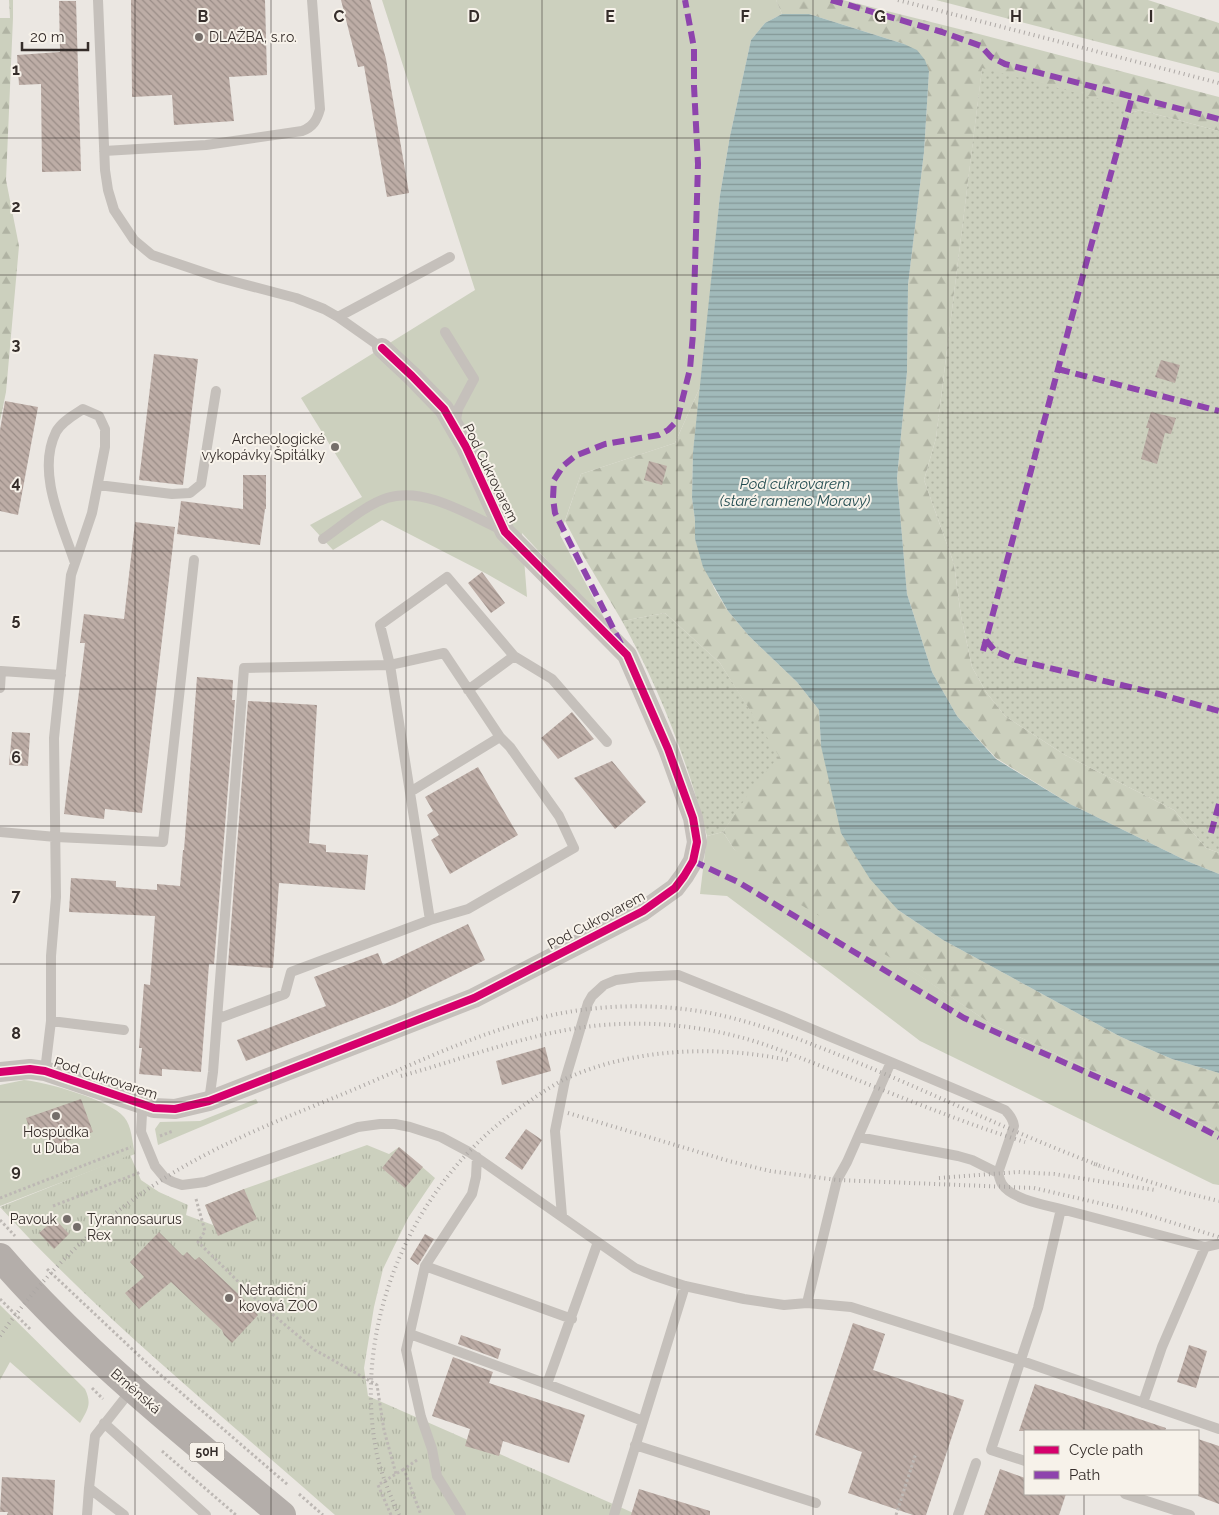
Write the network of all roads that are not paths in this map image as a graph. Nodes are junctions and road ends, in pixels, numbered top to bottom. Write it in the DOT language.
graph roads {
  1 [pos="98,0"];
  2 [pos="312,0"];
  3 [pos="104,151"];
  4 [pos="450,257"];
  5 [pos="338,317"];
  6 [pos="445,332"];
  7 [pos="382,348"];
  8 [pos="216,391"];
  9 [pos="455,426"];
  10 [pos="98,485"];
  11 [pos="505,532"];
  12 [pos="323,539"];
  13 [pos="194,560"];
  14 [pos="76,562"];
  15 [pos="514,656"];
  16 [pos="390,665"];
  17 [pos="61,675"];
  18 [pos="0,688"];
  19 [pos="468,690"];
  20 [pos="500,737"];
  21 [pos="607,742"];
  22 [pos="410,792"];
  23 [pos="0,832"];
  24 [pos="56,837"];
  25 [pos="430,920"];
  26 [pos="217,1019"];
  27 [pos="51,1021"];
  28 [pos="124,1030"];
  29 [pos="891,1062"];
  30 [pos="44,1071"];
  31 [pos="0,1072"];
  32 [pos="209,1101"];
  33 [pos="145,1106"];
  34 [pos="858,1137"];
  35 [pos="476,1157"];
  36 [pos="998,1173"];
  37 [pos="1061,1209"];
  38 [pos="562,1216"];
  39 [pos="598,1242"];
  40 [pos="1219,1244"];
  41 [pos="1205,1247"];
  42 [pos="10,1248"];
  43 [pos="425,1266"];
  44 [pos="685,1286"];
  45 [pos="808,1303"];
  46 [pos="572,1319"];
  47 [pos="410,1334"];
  48 [pos="1022,1361"];
  49 [pos="547,1384"];
  50 [pos="132,1389"];
  51 [pos="1143,1403"];
  52 [pos="643,1421"];
  53 [pos="104,1423"];
  54 [pos="1219,1429"];
  55 [pos="635,1445"];
  56 [pos="1024,1461"];
  57 [pos="976,1463"];
  58 [pos="89,1488"];
  59 [pos="1128,1495"];
  60 [pos="816,1502"];
  61 [pos="87,1515"];
  62 [pos="124,1515"];
  63 [pos="206,1515"];
  64 [pos="282,1515"];
  65 [pos="461,1515"];
  66 [pos="614,1515"];
  67 [pos="958,1515"];
  68 [pos="1190,1515"];
  1 -- 3 [label="lane"];
  2 -- 3 [label="lane"];
  3 -- 5 [label="lane"];
  4 -- 5 [label="lane"];
  5 -- 7 [label="lane"];
  6 -- 9 [label="lane"];
  7 -- 9 [label="street, Pod Cukrovarem"];
  8 -- 10 [label="lane"];
  9 -- 11 [label="street, Pod Cukrovarem"];
  10 -- 14 [label="lane"];
  10 -- 14 [label="lane"];
  11 -- 12 [label="lane"];
  11 -- 32 [label="street, Pod Cukrovarem"];
  13 -- 24 [label="lane"];
  14 -- 17 [label="lane"];
  15 -- 16 [label="lane"];
  15 -- 19 [label="lane"];
  15 -- 21 [label="lane"];
  16 -- 19 [label="lane"];
  16 -- 22 [label="lane"];
  16 -- 26 [label="lane"];
  17 -- 18 [label="lane"];
  17 -- 24 [label="lane"];
  19 -- 20 [label="lane"];
  20 -- 22 [label="lane"];
  20 -- 25 [label="lane"];
  22 -- 25 [label="lane"];
  23 -- 24 [label="lane"];
  24 -- 27 [label="lane"];
  25 -- 26 [label="lane"];
  26 -- 32 [label="lane"];
  27 -- 28 [label="lane"];
  27 -- 30 [label="lane"];
  29 -- 34 [label="lane"];
  29 -- 36 [label="lane"];
  29 -- 38 [label="lane"];
  30 -- 31 [label="street, Pod Cukrovarem"];
  30 -- 33 [label="street, Pod Cukrovarem"];
  32 -- 33 [label="street, Pod Cukrovarem"];
  33 -- 35 [label="lane"];
  34 -- 36 [label="lane"];
  34 -- 45 [label="lane"];
  35 -- 38 [label="lane"];
  35 -- 43 [label="lane"];
  36 -- 37 [label="lane"];
  37 -- 41 [label="lane"];
  37 -- 48 [label="lane"];
  38 -- 39 [label="lane"];
  39 -- 44 [label="lane"];
  39 -- 46 [label="lane"];
  40 -- 41 [label="lane"];
  41 -- 51 [label="lane"];
  42 -- 50 [label="main road, Brněnská / 50H"];
  43 -- 46 [label="lane"];
  43 -- 47 [label="lane"];
  44 -- 45 [label="lane"];
  44 -- 52 [label="lane"];
  45 -- 48 [label="lane"];
  46 -- 49 [label="lane"];
  47 -- 49 [label="lane"];
  47 -- 65 [label="lane"];
  48 -- 51 [label="lane"];
  48 -- 56 [label="lane"];
  49 -- 52 [label="lane"];
  50 -- 53 [label="lane"];
  50 -- 64 [label="main road, Brněnská / 50H"];
  51 -- 54 [label="lane"];
  52 -- 55 [label="lane"];
  53 -- 58 [label="lane"];
  53 -- 63 [label="lane"];
  55 -- 60 [label="lane"];
  55 -- 66 [label="lane"];
  57 -- 67 [label="lane"];
  58 -- 61 [label="lane"];
  58 -- 62 [label="lane"];
  59 -- 68 [label="lane"];
}
